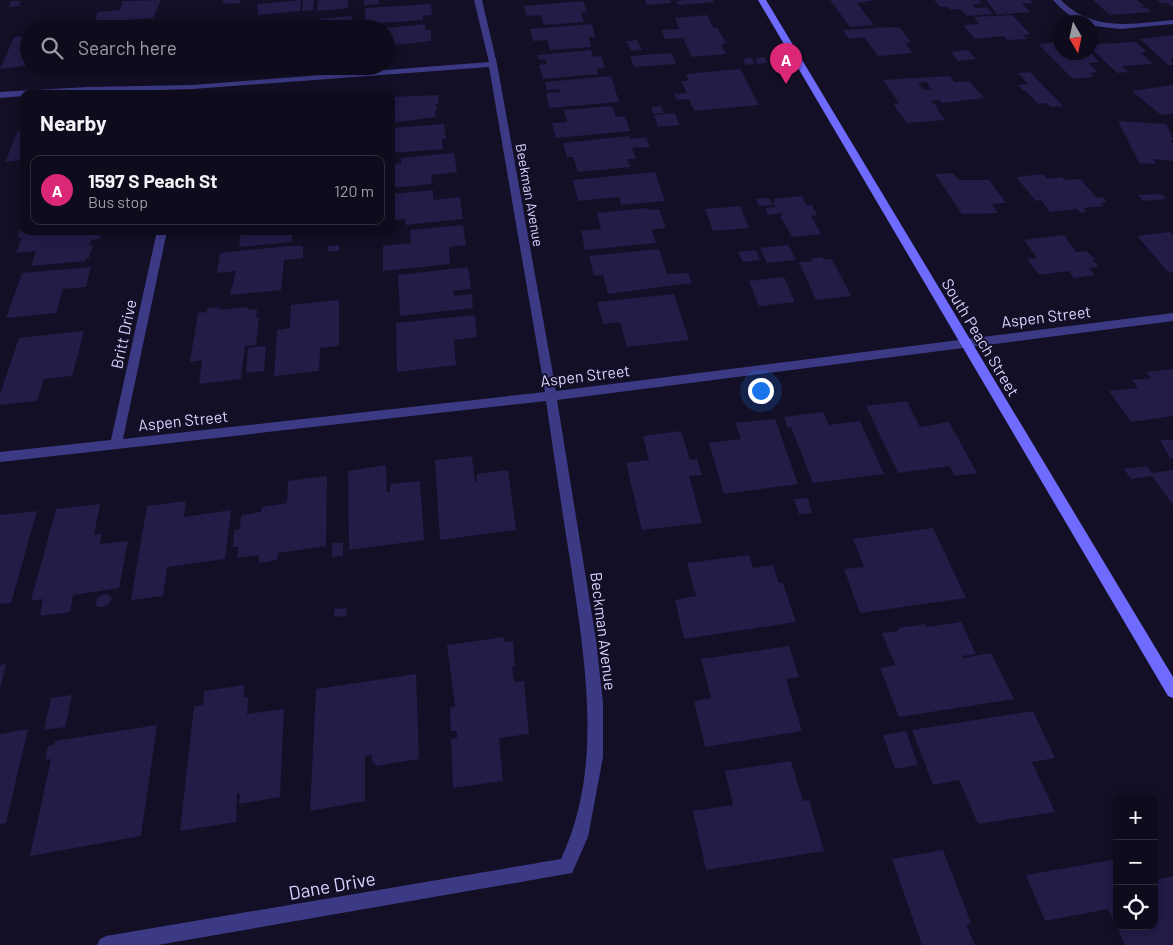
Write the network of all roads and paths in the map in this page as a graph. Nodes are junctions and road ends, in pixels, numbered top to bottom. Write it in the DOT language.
graph roads {
  1 [pos="478,0"];
  2 [pos="762,0"];
  3 [pos="1057,0"];
  4 [pos="1173,22"];
  5 [pos="493,64"];
  6 [pos="395,72"];
  7 [pos="366,75"];
  8 [pos="72,90"];
  9 [pos="192,90"];
  10 [pos="20,94"];
  11 [pos="0,95"];
  12 [pos="161,235"];
  13 [pos="1173,317"];
  14 [pos="965,343"];
  15 [pos="551,396"];
  16 [pos="116,444"];
  17 [pos="0,458"];
  18 [pos="1173,691"];
  19 [pos="566,867"];
  20 [pos="106,945"];
  1 -- 5 [label="street, Beekman Avenue"];
  2 -- 14 [label="street, South Peach Street"];
  3 -- 4 [label="street"];
  5 -- 6 [label="street"];
  5 -- 15 [label="street, Beekman Avenue"];
  7 -- 9 [label="street"];
  8 -- 9 [label="street"];
  10 -- 11 [label="street"];
  12 -- 16 [label="street, Britt Drive"];
  13 -- 14 [label="street, Aspen Street"];
  14 -- 15 [label="street, Aspen Street"];
  14 -- 18 [label="street, South Peach Street"];
  15 -- 16 [label="street, Aspen Street"];
  15 -- 19 [label="street, Beckman Avenue"];
  16 -- 17 [label="street, Aspen Street"];
  19 -- 20 [label="street, Dane Drive"];
}
